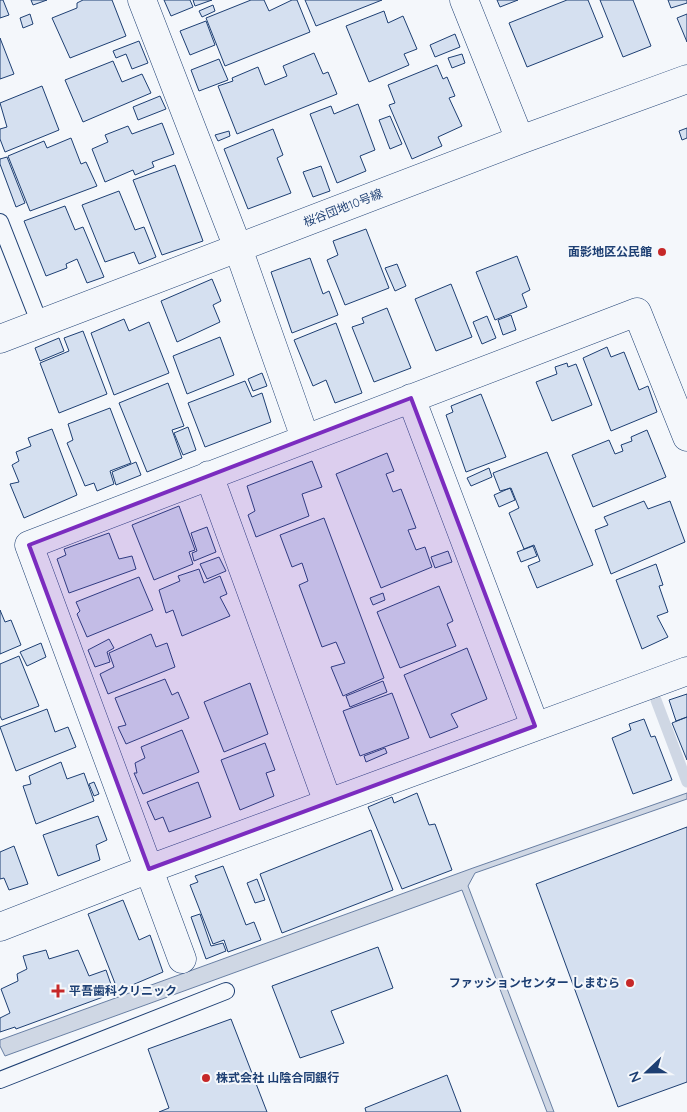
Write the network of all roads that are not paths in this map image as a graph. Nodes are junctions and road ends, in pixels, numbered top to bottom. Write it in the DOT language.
graph roads {
  1 [pos="142,0"];
  2 [pos="464,0"];
  3 [pos="687,79"];
  4 [pos="520,140"];
  5 [pos="0,222"];
  6 [pos="238,248"];
  7 [pos="40,324"];
  8 [pos="0,339"];
  9 [pos="411,398"];
  10 [pos="687,437"];
  11 [pos="305,438"];
  12 [pos="209,475"];
  13 [pos="687,671"];
  14 [pos="536,726"];
  15 [pos="328,803"];
  16 [pos="149,869"];
  17 [pos="0,927"];
  18 [pos="182,959"];
  19 [pos="226,991"];
  20 [pos="0,1080"];
  1 -- 6 [label="street"];
  2 -- 4 [label="street"];
  3 -- 4 [label="street, 桜谷団地10号線"];
  4 -- 6 [label="street, 桜谷団地10号線"];
  5 -- 7 [label="lane"];
  6 -- 7 [label="street, 桜谷団地10号線"];
  6 -- 11 [label="street"];
  7 -- 8 [label="street, 桜谷団地10号線"];
  9 -- 10 [label="street"];
  9 -- 11 [label="street"];
  9 -- 14 [label="street"];
  11 -- 12 [label="street"];
  12 -- 15 [label="street"];
  12 -- 16 [label="street"];
  13 -- 14 [label="street"];
  14 -- 15 [label="street"];
  15 -- 16 [label="street"];
  16 -- 17 [label="street"];
  16 -- 18 [label="street"];
  19 -- 20 [label="lane"];
}
